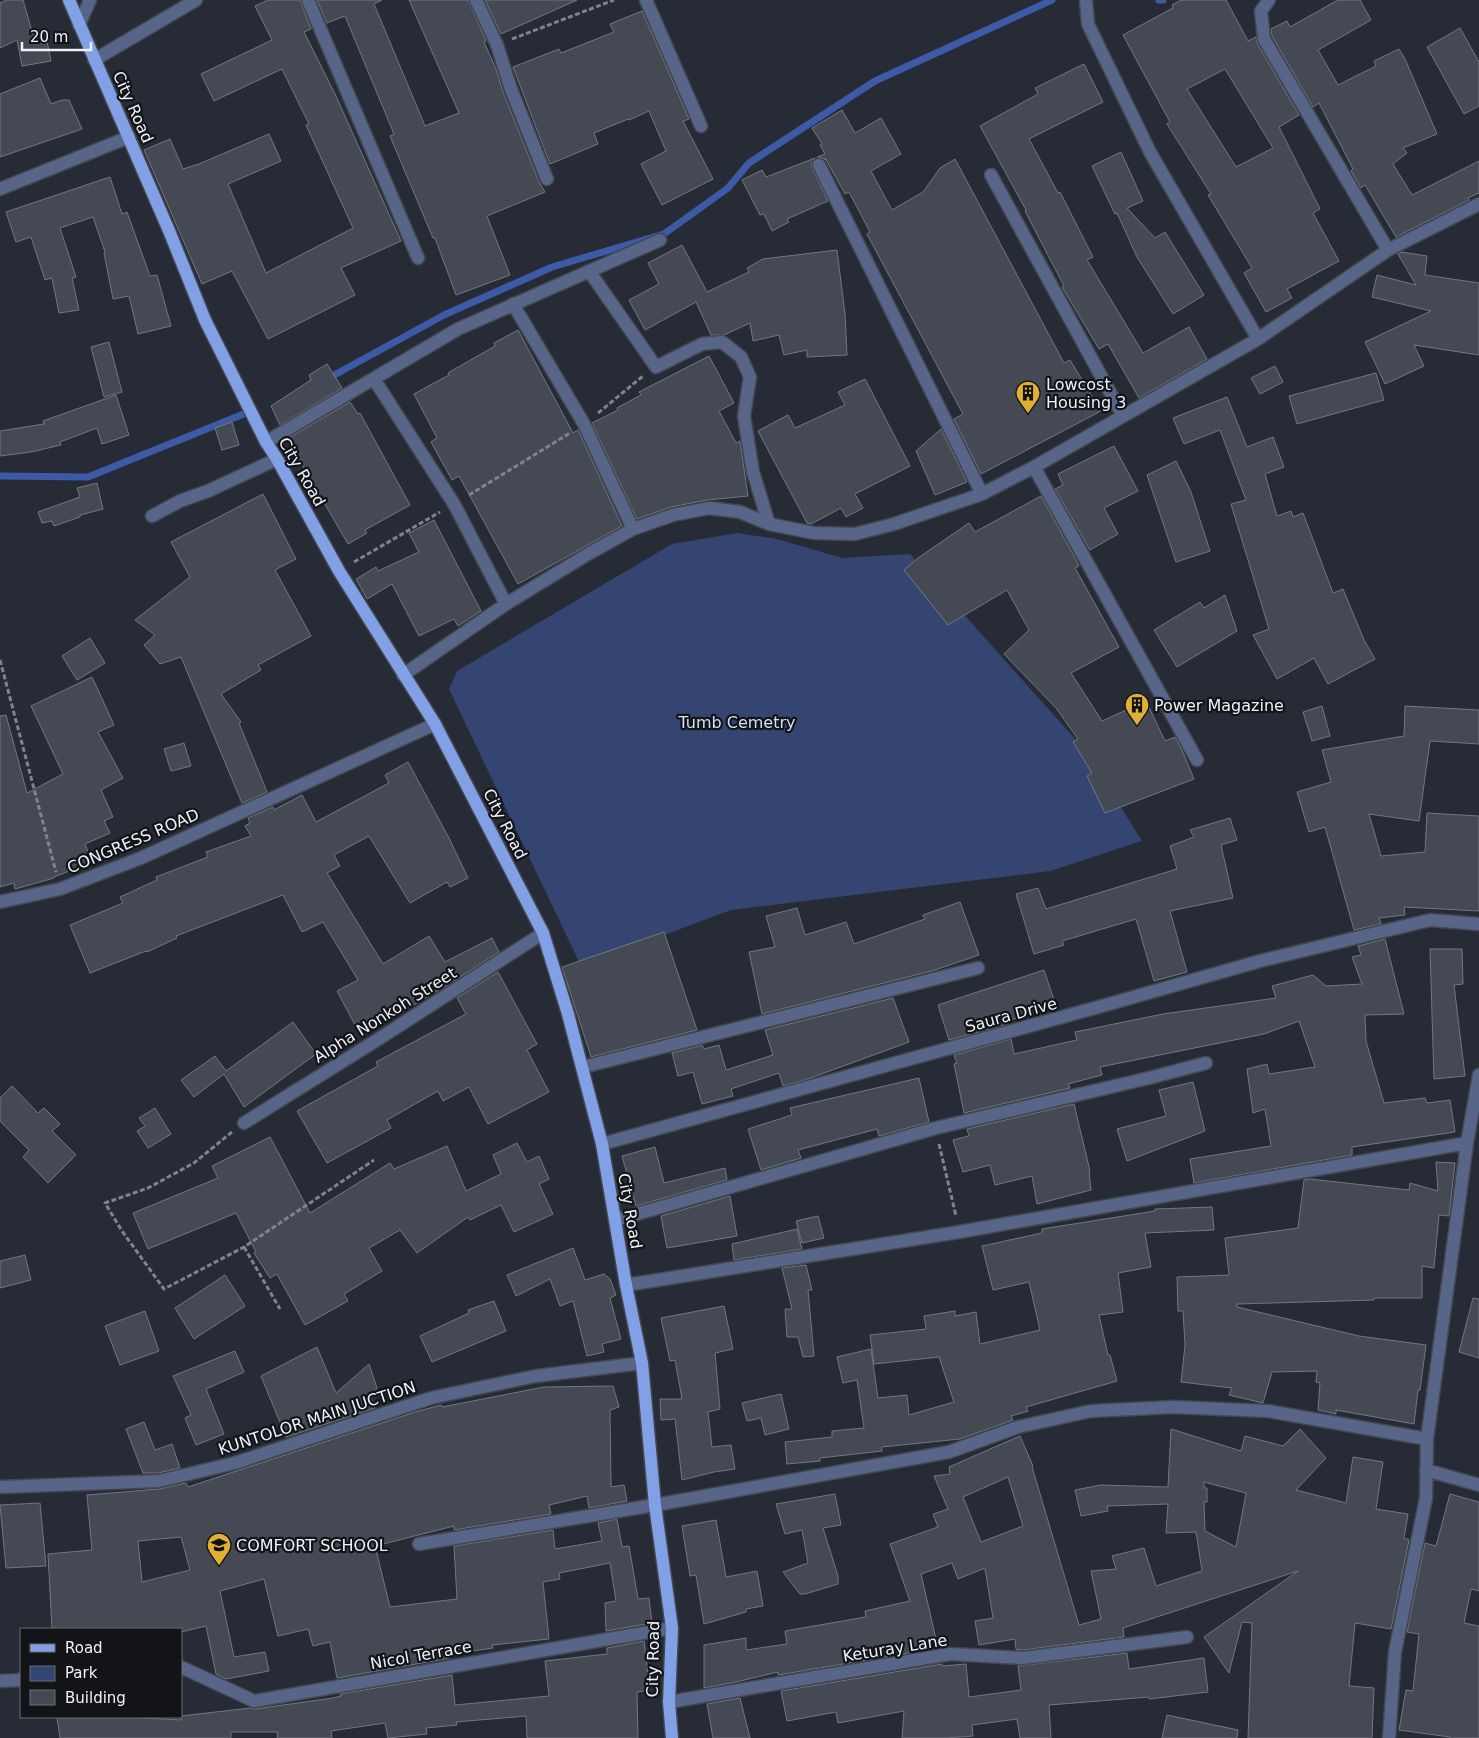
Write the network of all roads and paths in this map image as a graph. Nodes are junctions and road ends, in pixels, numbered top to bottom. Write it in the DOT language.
graph roads {
  1 [pos="69,0"];
  2 [pos="90,0"];
  3 [pos="196,0"];
  4 [pos="308,0"];
  5 [pos="476,0"];
  6 [pos="614,0"];
  7 [pos="646,0"];
  8 [pos="1086,0"];
  9 [pos="1269,0"];
  10 [pos="80,25"];
  11 [pos="497,45"];
  12 [pos="94,60"];
  13 [pos="701,126"];
  14 [pos="129,137"];
  15 [pos="819,165"];
  16 [pos="991,174"];
  17 [pos="547,180"];
  18 [pos="0,189"];
  19 [pos="1479,204"];
  20 [pos="660,240"];
  21 [pos="1388,250"];
  22 [pos="418,258"];
  23 [pos="589,271"];
  24 [pos="513,304"];
  25 [pos="1258,339"];
  26 [pos="656,366"];
  27 [pos="374,379"];
  28 [pos="1123,416"];
  29 [pos="584,424"];
  30 [pos="266,442"];
  31 [pos="277,459"];
  32 [pos="1034,467"];
  33 [pos="982,494"];
  34 [pos="454,504"];
  35 [pos="152,516"];
  36 [pos="769,524"];
  37 [pos="633,529"];
  38 [pos="339,571"];
  39 [pos="506,604"];
  40 [pos="0,660"];
  41 [pos="403,675"];
  42 [pos="435,724"];
  43 [pos="1197,760"];
  44 [pos="60,889"];
  45 [pos="0,902"];
  46 [pos="1479,924"];
  47 [pos="543,934"];
  48 [pos="978,968"];
  49 [pos="1206,1063"];
  50 [pos="583,1068"];
  51 [pos="1479,1075"];
  52 [pos="244,1122"];
  53 [pos="936,1128"];
  54 [pos="1467,1143"];
  55 [pos="602,1144"];
  56 [pos="374,1160"];
  57 [pos="616,1220"];
  58 [pos="959,1232"];
  59 [pos="244,1247"];
  60 [pos="626,1285"];
  61 [pos="280,1309"];
  62 [pos="642,1363"];
  63 [pos="1427,1439"];
  64 [pos="1426,1470"];
  65 [pos="0,1486"];
  66 [pos="1479,1486"];
  67 [pos="655,1505"];
  68 [pos="419,1544"];
  69 [pos="672,1628"];
  70 [pos="1187,1637"];
  71 [pos="182,1667"];
  72 [pos="20,1680"];
  73 [pos="0,1681"];
  74 [pos="669,1702"];
  75 [pos="672,1738"];
  76 [pos="1389,1738"];
  1 -- 10 [label="main road, City Road"];
  2 -- 10 [label="street"];
  3 -- 12 [label="street"];
  4 -- 22 [label="street"];
  5 -- 11 [label="street"];
  6 -- 11 [label="path"];
  7 -- 13 [label="street"];
  8 -- 25 [label="street"];
  9 -- 21 [label="street"];
  10 -- 12 [label="main road, City Road"];
  11 -- 17 [label="street"];
  12 -- 14 [label="main road, City Road"];
  14 -- 18 [label="street"];
  14 -- 30 [label="main road, City Road"];
  15 -- 33 [label="street"];
  16 -- 28 [label="street"];
  19 -- 21 [label="street"];
  20 -- 23 [label="street"];
  21 -- 25 [label="street"];
  23 -- 24 [label="street"];
  23 -- 26 [label="street"];
  24 -- 27 [label="street"];
  24 -- 29 [label="street"];
  25 -- 28 [label="street"];
  26 -- 29 [label="path"];
  26 -- 36 [label="street"];
  27 -- 30 [label="street"];
  27 -- 34 [label="street"];
  28 -- 32 [label="street"];
  29 -- 34 [label="path"];
  29 -- 37 [label="street"];
  30 -- 31 [label="main road, City Road"];
  31 -- 35 [label="street"];
  31 -- 38 [label="main road, City Road"];
  32 -- 33 [label="street"];
  32 -- 43 [label="street"];
  33 -- 36 [label="street"];
  34 -- 38 [label="path"];
  34 -- 39 [label="street"];
  36 -- 37 [label="street"];
  37 -- 39 [label="street"];
  38 -- 41 [label="main road, City Road"];
  39 -- 41 [label="street"];
  40 -- 44 [label="path, CONGRESS ROAD"];
  41 -- 42 [label="main road, City Road"];
  42 -- 44 [label="street, CONGRESS ROAD"];
  42 -- 47 [label="main road, City Road"];
  44 -- 45 [label="street"];
  46 -- 55 [label="street, Saura Drive"];
  47 -- 50 [label="main road, City Road"];
  47 -- 52 [label="street, Alpha Nonkoh Street"];
  48 -- 50 [label="street"];
  49 -- 53 [label="street"];
  50 -- 55 [label="main road, City Road"];
  51 -- 54 [label="street"];
  52 -- 59 [label="path"];
  53 -- 57 [label="street"];
  53 -- 58 [label="path"];
  54 -- 58 [label="street"];
  54 -- 63 [label="street"];
  55 -- 57 [label="main road, City Road"];
  56 -- 59 [label="path"];
  57 -- 60 [label="main road, City Road"];
  58 -- 60 [label="street"];
  59 -- 61 [label="path"];
  60 -- 62 [label="main road, City Road"];
  62 -- 65 [label="street, KUNTOLOR MAIN JUCTION"];
  62 -- 67 [label="main road, City Road"];
  63 -- 64 [label="street"];
  63 -- 67 [label="street"];
  64 -- 66 [label="street"];
  64 -- 76 [label="street"];
  67 -- 68 [label="street"];
  67 -- 69 [label="main road, City Road"];
  69 -- 71 [label="street, Nicol Terrace"];
  69 -- 74 [label="main road, City Road"];
  70 -- 74 [label="street, Keturay Lane"];
  72 -- 73 [label="street"];
  74 -- 75 [label="main road, City Road"];
}
